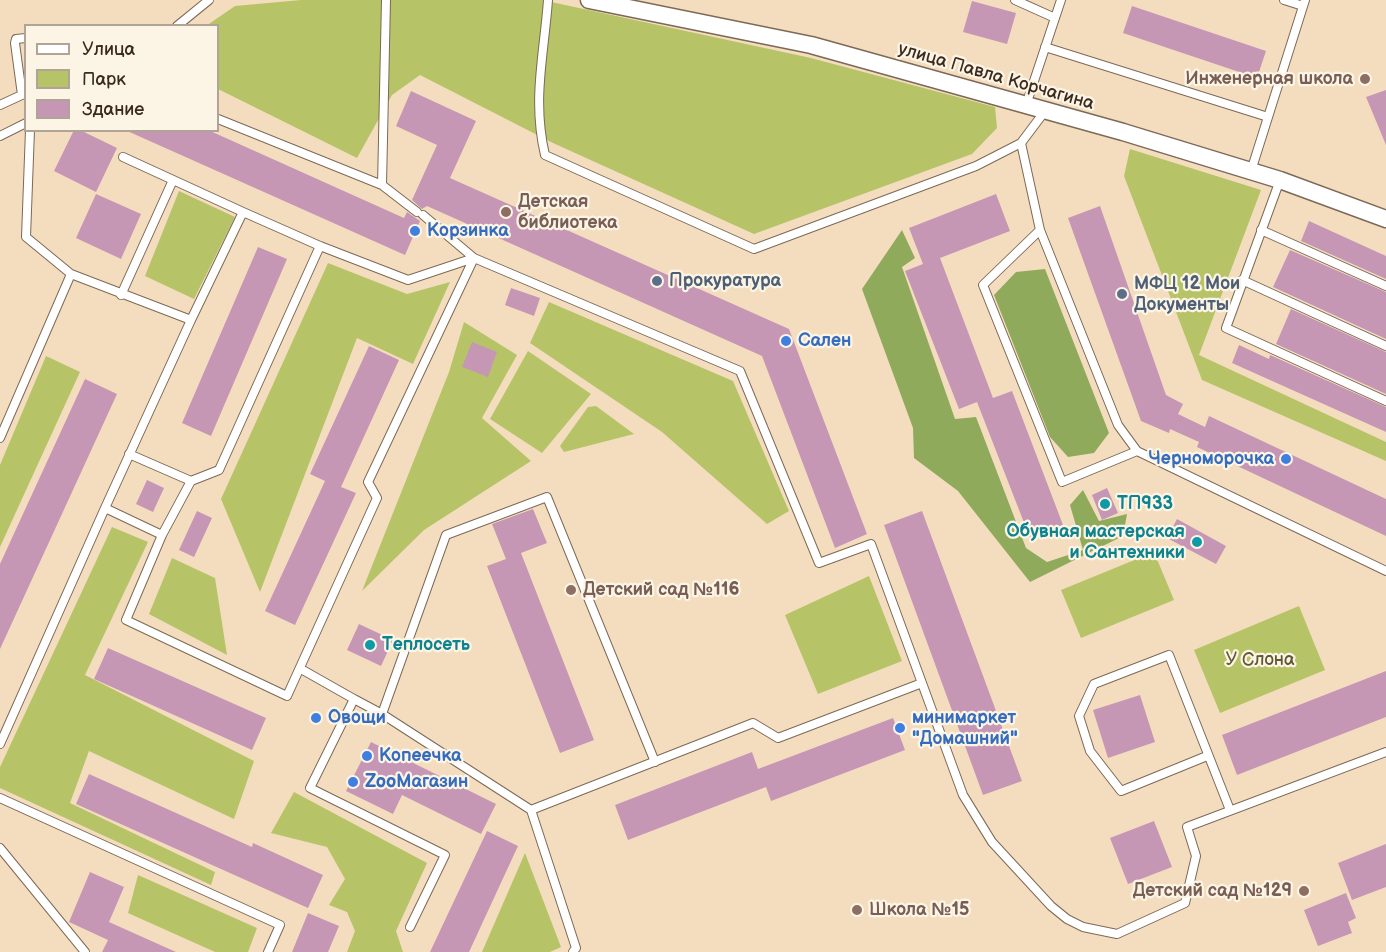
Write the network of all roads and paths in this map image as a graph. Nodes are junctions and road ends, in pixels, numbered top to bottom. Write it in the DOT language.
graph roads {
  1 [pos="209,0"];
  2 [pos="386,0"];
  3 [pos="548,0"];
  4 [pos="589,0"];
  5 [pos="1014,0"];
  6 [pos="1061,0"];
  7 [pos="1284,0"];
  8 [pos="1304,3"];
  9 [pos="1055,18"];
  10 [pos="179,24"];
  11 [pos="24,38"];
  12 [pos="1045,47"];
  13 [pos="24,94"];
  14 [pos="0,105"];
  15 [pos="1026,105"];
  16 [pos="1045,111"];
  17 [pos="1268,117"];
  18 [pos="219,119"];
  19 [pos="24,124"];
  20 [pos="30,132"];
  21 [pos="0,136"];
  22 [pos="1021,143"];
  23 [pos="123,157"];
  24 [pos="1251,171"];
  25 [pos="173,180"];
  26 [pos="1280,180"];
  27 [pos="382,185"];
  28 [pos="243,212"];
  29 [pos="1386,219"];
  30 [pos="1040,230"];
  31 [pos="1261,230"];
  32 [pos="320,246"];
  33 [pos="474,258"];
  34 [pos="71,274"];
  35 [pos="1242,280"];
  36 [pos="1386,286"];
  37 [pos="121,295"];
  38 [pos="191,320"];
  39 [pos="1386,346"];
  40 [pos="1386,401"];
  41 [pos="2,424"];
  42 [pos="0,438"];
  43 [pos="1137,452"];
  44 [pos="129,454"];
  45 [pos="191,481"];
  46 [pos="105,508"];
  47 [pos="162,535"];
  48 [pos="1386,571"];
  49 [pos="301,669"];
  50 [pos="922,683"];
  51 [pos="354,699"];
  52 [pos="382,714"];
  53 [pos="0,744"];
  54 [pos="1386,752"];
  55 [pos="1207,756"];
  56 [pos="655,762"];
  57 [pos="0,798"];
  58 [pos="531,810"];
  59 [pos="1230,810"];
  60 [pos="0,848"];
  61 [pos="410,927"];
  62 [pos="85,952"];
  63 [pos="268,952"];
  64 [pos="573,952"];
  1 -- 10 [label="lane"];
  2 -- 27 [label="lane"];
  3 -- 22 [label="lane"];
  4 -- 15 [label="street, улица Павла Корчагина"];
  5 -- 9 [label="lane"];
  6 -- 9 [label="lane"];
  7 -- 8 [label="lane"];
  8 -- 17 [label="lane"];
  9 -- 12 [label="lane"];
  11 -- 13 [label="lane"];
  12 -- 15 [label="lane"];
  12 -- 17 [label="lane"];
  13 -- 14 [label="lane"];
  15 -- 16 [label="street, улица Павла Корчагина"];
  16 -- 22 [label="lane"];
  16 -- 24 [label="street, улица Павла Корчагина"];
  17 -- 24 [label="lane"];
  18 -- 27 [label="lane"];
  19 -- 21 [label="lane"];
  20 -- 34 [label="lane"];
  22 -- 30 [label="lane"];
  23 -- 25 [label="lane"];
  24 -- 26 [label="street, улица Павла Корчагина"];
  25 -- 28 [label="lane"];
  25 -- 37 [label="lane"];
  26 -- 29 [label="street, улица Павла Корчагина"];
  26 -- 31 [label="lane"];
  27 -- 33 [label="lane"];
  28 -- 32 [label="lane"];
  28 -- 38 [label="lane"];
  30 -- 43 [label="lane"];
  30 -- 43 [label="lane"];
  31 -- 35 [label="lane"];
  31 -- 36 [label="lane"];
  32 -- 33 [label="lane"];
  32 -- 45 [label="lane"];
  33 -- 49 [label="lane"];
  33 -- 50 [label="lane"];
  34 -- 37 [label="lane"];
  34 -- 41 [label="lane"];
  35 -- 39 [label="lane"];
  35 -- 40 [label="lane"];
  37 -- 38 [label="lane"];
  38 -- 44 [label="lane"];
  41 -- 42 [label="lane"];
  43 -- 48 [label="lane"];
  44 -- 45 [label="lane"];
  44 -- 46 [label="lane"];
  45 -- 47 [label="lane"];
  46 -- 47 [label="lane"];
  46 -- 53 [label="lane"];
  47 -- 49 [label="lane"];
  49 -- 51 [label="lane"];
  50 -- 56 [label="lane"];
  50 -- 59 [label="lane"];
  51 -- 52 [label="lane"];
  51 -- 61 [label="lane"];
  52 -- 56 [label="lane"];
  52 -- 58 [label="lane"];
  54 -- 59 [label="lane"];
  55 -- 55 [label="lane"];
  55 -- 59 [label="lane"];
  56 -- 58 [label="lane"];
  57 -- 63 [label="lane"];
  58 -- 64 [label="lane"];
  60 -- 62 [label="lane"];
}
